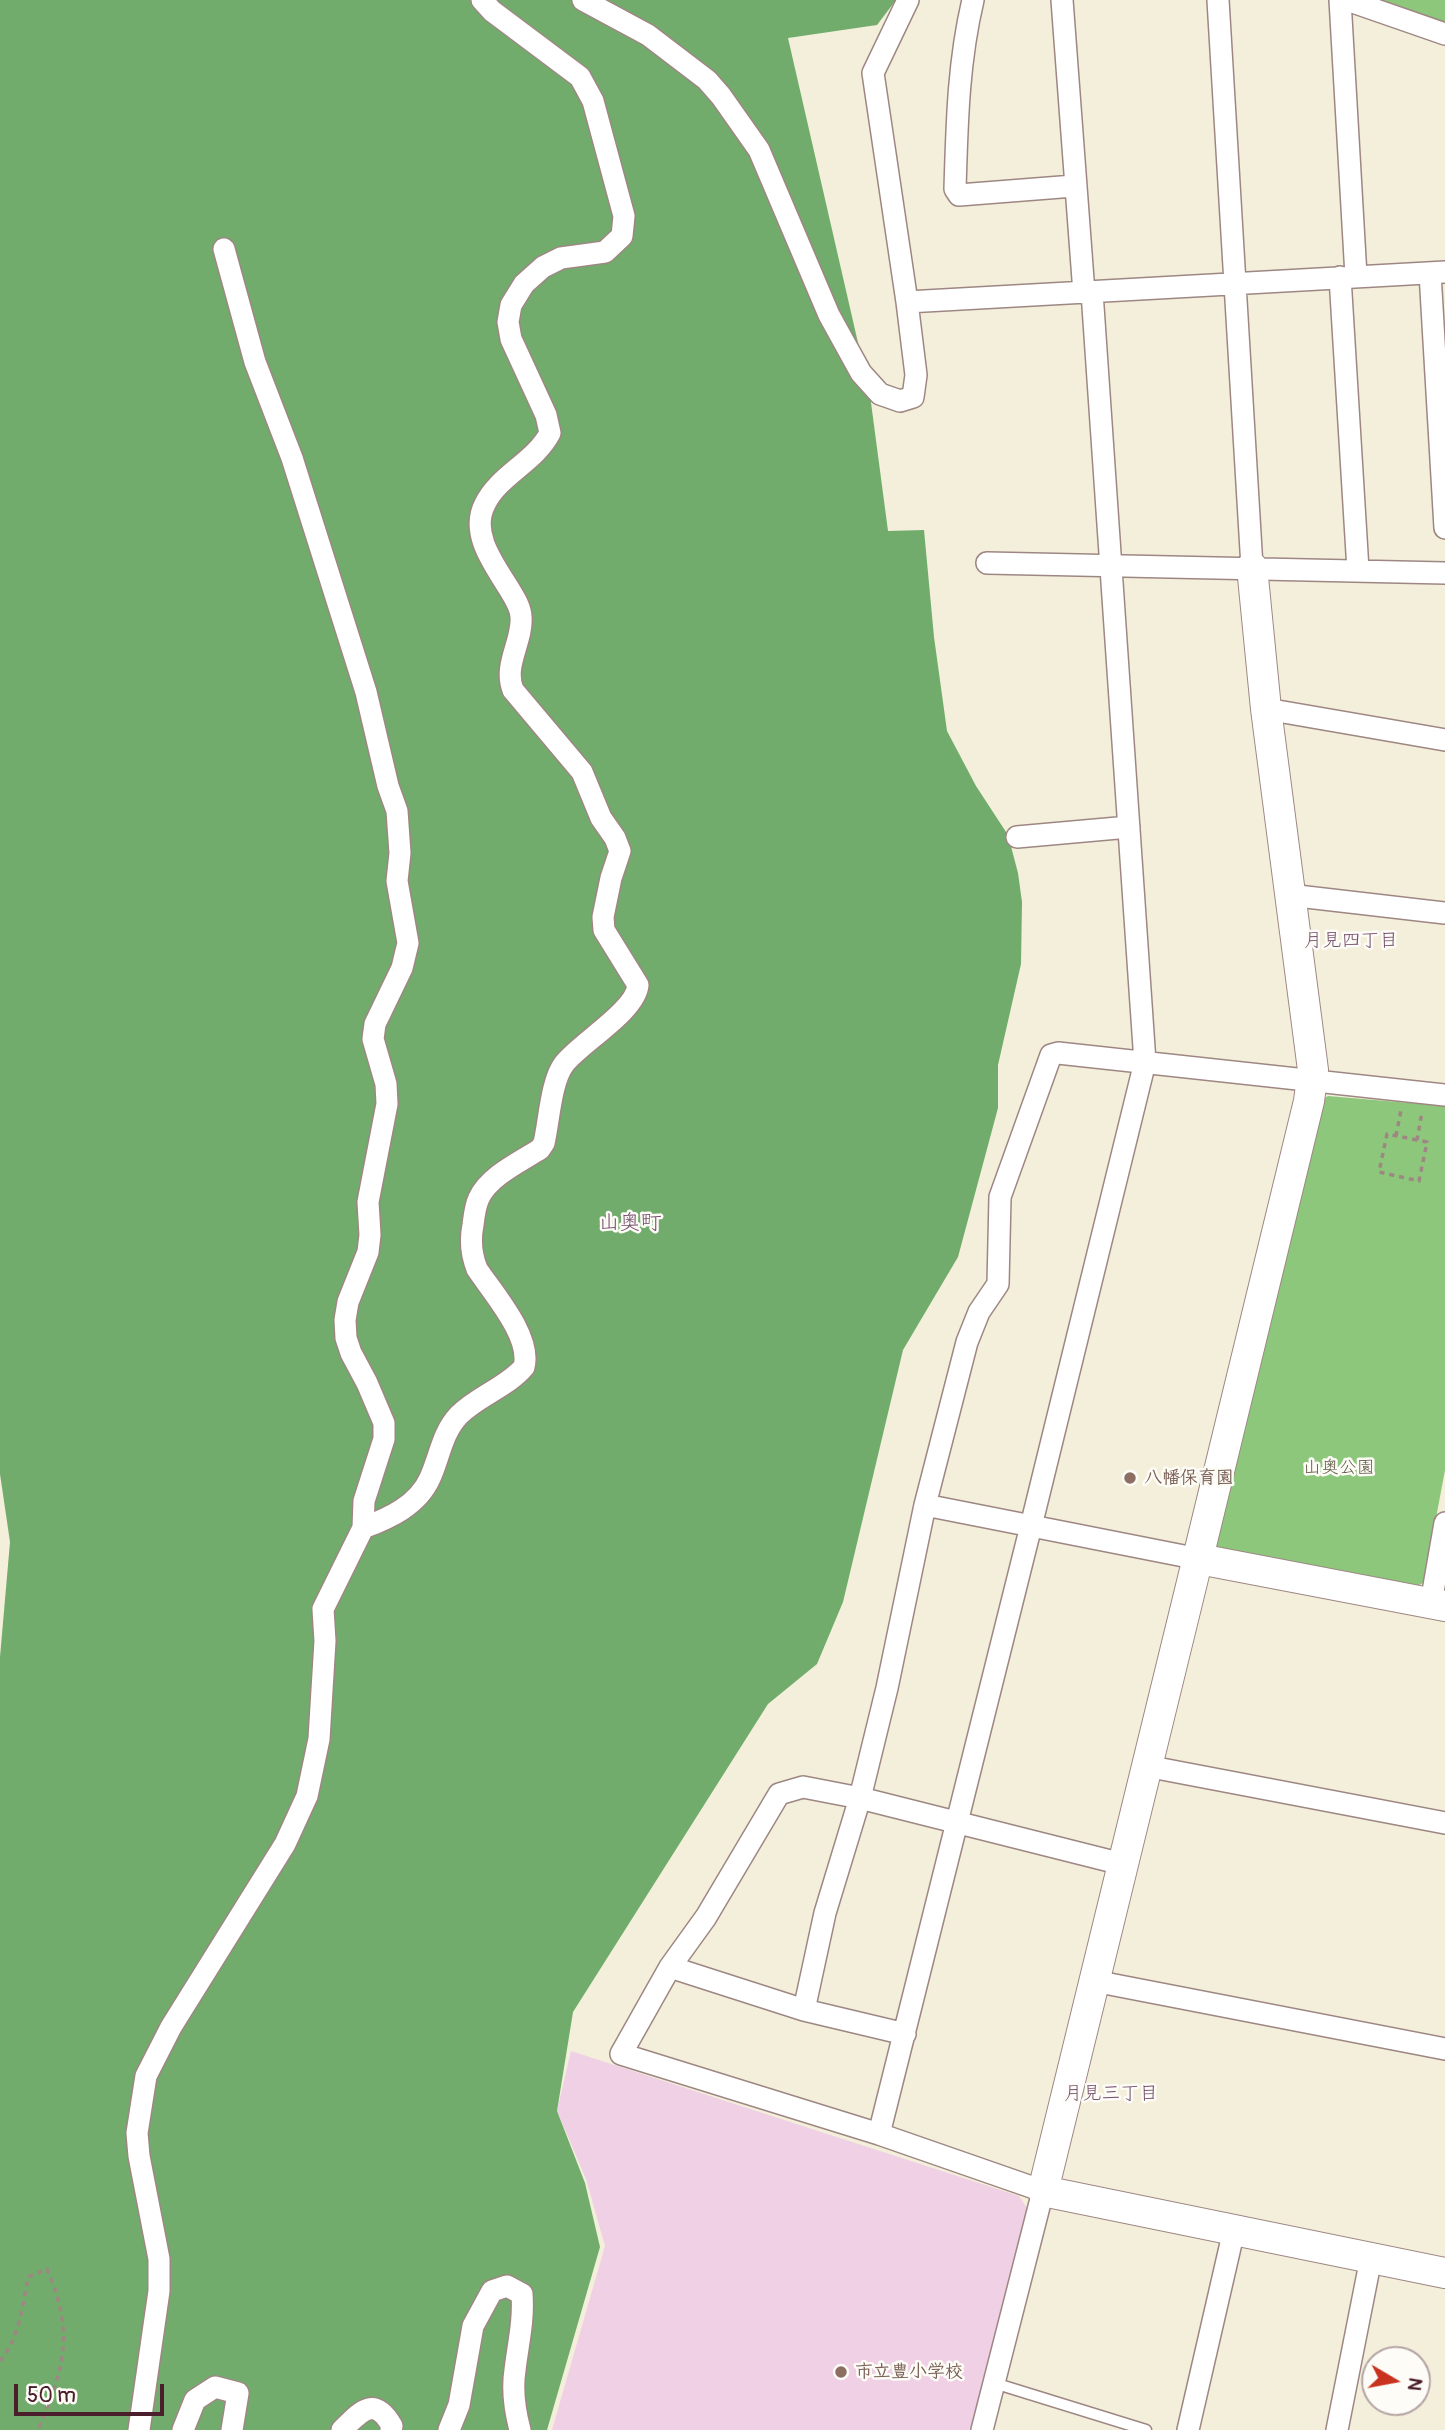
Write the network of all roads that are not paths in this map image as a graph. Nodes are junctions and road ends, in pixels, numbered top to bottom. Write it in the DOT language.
graph roads {
  1 [pos="482,0"];
  2 [pos="583,0"];
  3 [pos="908,0"];
  4 [pos="973,0"];
  5 [pos="1062,0"];
  6 [pos="1218,0"];
  7 [pos="1340,0"];
  8 [pos="1347,0"];
  9 [pos="1445,34"];
  10 [pos="1074,186"];
  11 [pos="224,249"];
  12 [pos="1438,272"];
  13 [pos="1348,276"];
  14 [pos="1235,284"];
  15 [pos="1088,292"];
  16 [pos="906,302"];
  17 [pos="1445,528"];
  18 [pos="987,563"];
  19 [pos="1110,564"];
  20 [pos="1252,568"];
  21 [pos="1358,570"];
  22 [pos="1445,573"];
  23 [pos="1266,709"];
  24 [pos="1445,740"];
  25 [pos="1129,827"];
  26 [pos="1017,837"];
  27 [pos="1289,895"];
  28 [pos="1445,914"];
  29 [pos="1144,1062"];
  30 [pos="1312,1080"];
  31 [pos="1436,1094"];
  32 [pos="925,1505"];
  33 [pos="1445,1523"];
  34 [pos="1031,1526"];
  35 [pos="363,1528"];
  36 [pos="1199,1559"];
  37 [pos="1438,1604"];
  38 [pos="1146,1766"];
  39 [pos="860,1798"];
  40 [pos="1445,1823"];
  41 [pos="957,1824"];
  42 [pos="1122,1864"];
  43 [pos="670,1967"];
  44 [pos="1094,1981"];
  45 [pos="804,2010"];
  46 [pos="905,2034"];
  47 [pos="1445,2049"];
  48 [pos="878,2134"];
  49 [pos="1043,2191"];
  50 [pos="1234,2230"];
  51 [pos="1371,2258"];
  52 [pos="1445,2273"];
  53 [pos="994,2383"];
  54 [pos="139,2430"];
  55 [pos="183,2430"];
  56 [pos="232,2430"];
  57 [pos="342,2430"];
  58 [pos="391,2430"];
  59 [pos="449,2430"];
  60 [pos="520,2430"];
  61 [pos="982,2430"];
  62 [pos="1146,2430"];
  63 [pos="1188,2430"];
  64 [pos="1337,2430"];
  1 -- 35 [label="street"];
  2 -- 16 [label="street"];
  3 -- 16 [label="street"];
  4 -- 10 [label="street"];
  5 -- 10 [label="street"];
  6 -- 14 [label="street"];
  7 -- 13 [label="street"];
  8 -- 9 [label="street"];
  10 -- 15 [label="street"];
  11 -- 35 [label="street"];
  12 -- 13 [label="street"];
  12 -- 17 [label="street"];
  13 -- 14 [label="street"];
  13 -- 21 [label="street"];
  14 -- 15 [label="street"];
  14 -- 20 [label="street"];
  15 -- 16 [label="street"];
  15 -- 19 [label="street"];
  18 -- 19 [label="street"];
  19 -- 20 [label="street"];
  19 -- 25 [label="street"];
  20 -- 21 [label="street"];
  20 -- 23 [label="street"];
  21 -- 22 [label="street"];
  23 -- 24 [label="street"];
  23 -- 27 [label="street"];
  25 -- 26 [label="street"];
  25 -- 29 [label="street"];
  27 -- 28 [label="street"];
  27 -- 30 [label="street"];
  29 -- 30 [label="street"];
  29 -- 32 [label="street"];
  29 -- 34 [label="street"];
  30 -- 31 [label="street"];
  30 -- 36 [label="street"];
  32 -- 34 [label="street"];
  32 -- 39 [label="street"];
  33 -- 37 [label="street"];
  34 -- 36 [label="street"];
  34 -- 41 [label="street"];
  35 -- 54 [label="street"];
  36 -- 37 [label="street"];
  36 -- 38 [label="street"];
  38 -- 40 [label="street"];
  38 -- 42 [label="street"];
  39 -- 41 [label="street"];
  39 -- 43 [label="street"];
  39 -- 45 [label="street"];
  41 -- 42 [label="street"];
  41 -- 46 [label="street"];
  42 -- 44 [label="street"];
  43 -- 45 [label="street"];
  43 -- 48 [label="street"];
  44 -- 47 [label="street"];
  44 -- 49 [label="street"];
  45 -- 46 [label="street"];
  46 -- 48 [label="street"];
  48 -- 49 [label="street"];
  49 -- 50 [label="street"];
  49 -- 53 [label="street"];
  50 -- 51 [label="street"];
  50 -- 63 [label="street"];
  51 -- 52 [label="street"];
  51 -- 64 [label="street"];
  53 -- 61 [label="street"];
  53 -- 62 [label="lane"];
  55 -- 56 [label="street"];
  57 -- 58 [label="street"];
  59 -- 60 [label="street"];
}
